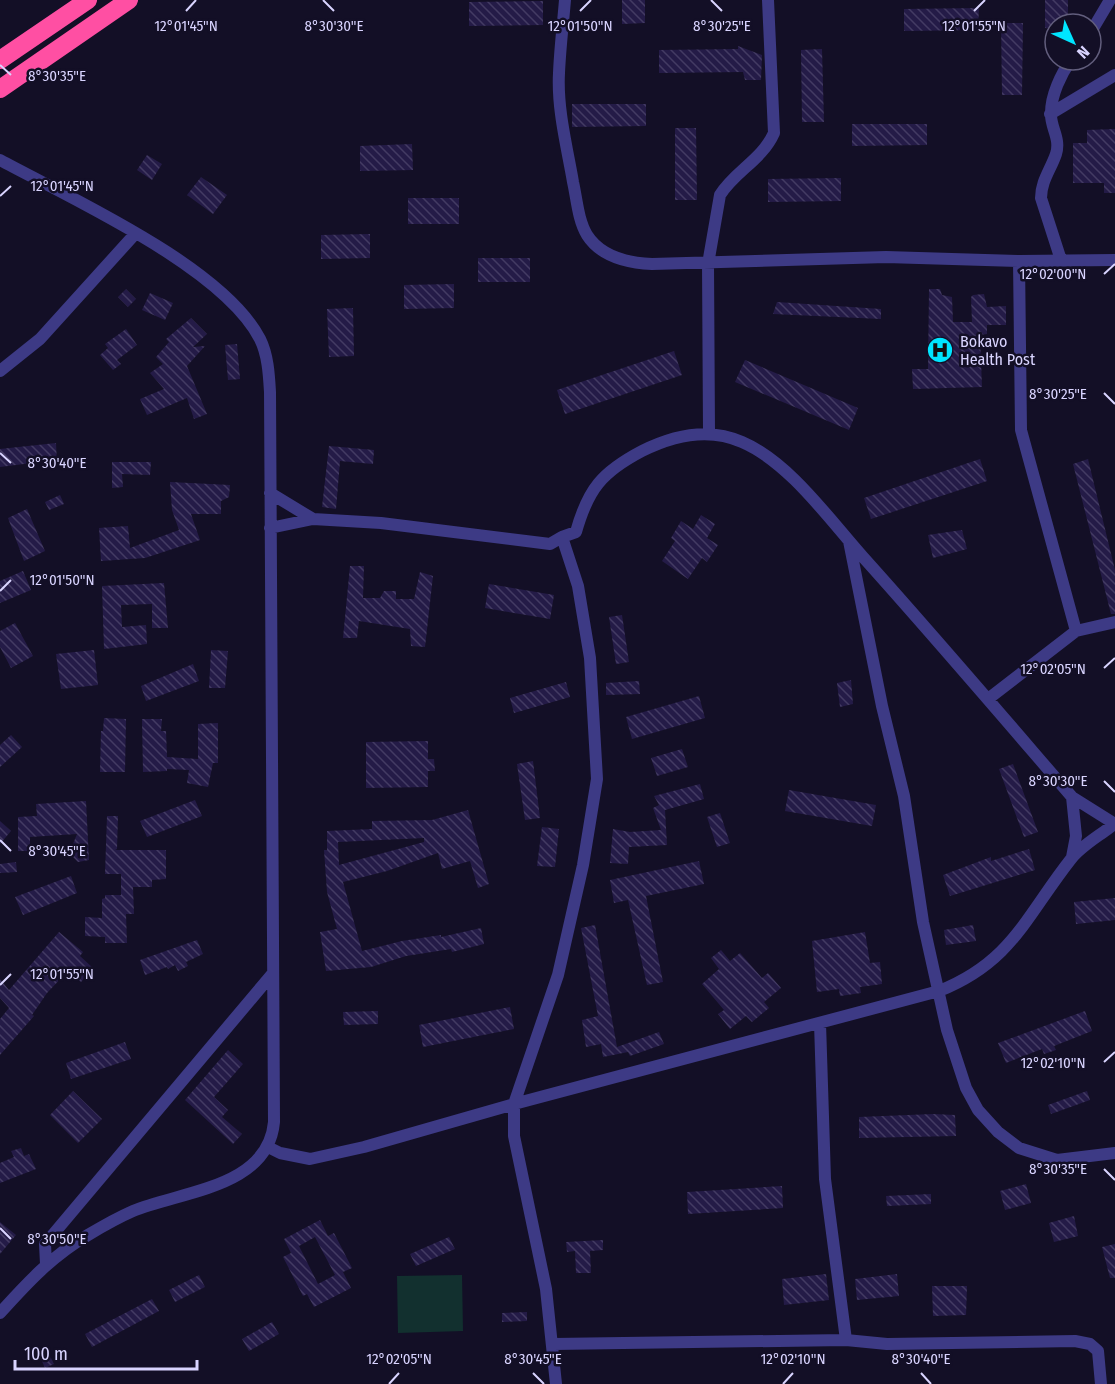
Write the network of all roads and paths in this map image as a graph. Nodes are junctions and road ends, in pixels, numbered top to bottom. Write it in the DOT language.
graph roads {
  1 [pos="88,0"];
  2 [pos="129,0"];
  3 [pos="565,0"];
  4 [pos="768,0"];
  5 [pos="0,60"];
  6 [pos="1064,72"];
  7 [pos="1115,75"];
  8 [pos="0,89"];
  9 [pos="1050,114"];
  10 [pos="0,160"];
  11 [pos="135,234"];
  12 [pos="1061,260"];
  13 [pos="1115,260"];
  14 [pos="1019,261"];
  15 [pos="708,264"];
  16 [pos="0,371"];
  17 [pos="709,432"];
  18 [pos="270,493"];
  19 [pos="314,519"];
  20 [pos="270,528"];
  21 [pos="562,537"];
  22 [pos="849,541"];
  23 [pos="1115,622"];
  24 [pos="1076,632"];
  25 [pos="988,699"];
  26 [pos="1072,797"];
  27 [pos="1115,824"];
  28 [pos="1072,857"];
  29 [pos="273,973"];
  30 [pos="939,991"];
  31 [pos="820,1023"];
  32 [pos="514,1104"];
  33 [pos="268,1147"];
  34 [pos="1115,1153"];
  35 [pos="46,1264"];
  36 [pos="0,1313"];
  37 [pos="846,1340"];
  38 [pos="552,1344"];
  39 [pos="556,1384"];
  40 [pos="1101,1384"];
  1 -- 5 [label="highway"];
  2 -- 8 [label="highway"];
  3 -- 15 [label="street"];
  4 -- 15 [label="street"];
  6 -- 9 [label="street"];
  7 -- 9 [label="street"];
  9 -- 12 [label="street"];
  10 -- 11 [label="street"];
  11 -- 16 [label="street"];
  11 -- 18 [label="street"];
  12 -- 13 [label="street"];
  12 -- 14 [label="street"];
  14 -- 15 [label="street"];
  14 -- 24 [label="street"];
  15 -- 17 [label="street"];
  17 -- 21 [label="street"];
  17 -- 22 [label="street"];
  18 -- 19 [label="street"];
  18 -- 20 [label="street"];
  19 -- 20 [label="street"];
  19 -- 21 [label="street"];
  20 -- 29 [label="street"];
  21 -- 32 [label="street"];
  22 -- 25 [label="street"];
  22 -- 30 [label="street"];
  23 -- 24 [label="street"];
  24 -- 25 [label="street"];
  25 -- 26 [label="street"];
  26 -- 27 [label="street"];
  26 -- 28 [label="street"];
  27 -- 28 [label="street"];
  28 -- 30 [label="street"];
  29 -- 33 [label="street"];
  29 -- 35 [label="street"];
  30 -- 31 [label="street"];
  30 -- 34 [label="street"];
  31 -- 32 [label="street"];
  31 -- 37 [label="street"];
  32 -- 33 [label="street"];
  32 -- 38 [label="street"];
  33 -- 35 [label="street"];
  35 -- 36 [label="street"];
  37 -- 38 [label="street"];
  37 -- 40 [label="street"];
  38 -- 39 [label="street"];
}
